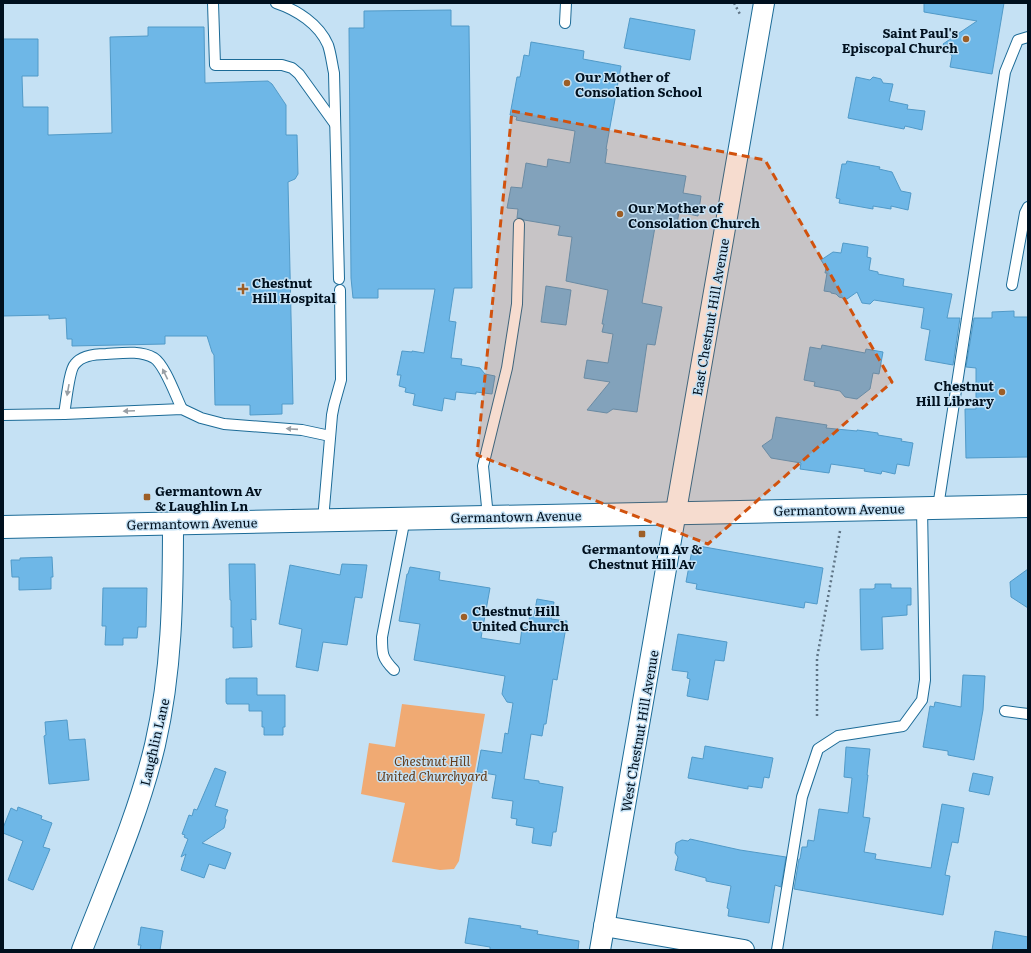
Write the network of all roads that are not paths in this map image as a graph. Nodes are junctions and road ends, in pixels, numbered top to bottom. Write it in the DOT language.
graph roads {
  1 [pos="213,3"];
  2 [pos="276,3"];
  3 [pos="566,3"];
  4 [pos="764,3"];
  5 [pos="566,23"];
  6 [pos="1028,36"];
  7 [pos="336,124"];
  8 [pos="1028,207"];
  9 [pos="519,224"];
  10 [pos="339,279"];
  11 [pos="1012,285"];
  12 [pos="340,290"];
  13 [pos="182,409"];
  14 [pos="64,414"];
  15 [pos="3,415"];
  16 [pos="330,436"];
  17 [pos="1028,506"];
  18 [pos="930,508"];
  19 [pos="676,513"];
  20 [pos="488,517"];
  21 [pos="405,518"];
  22 [pos="324,520"];
  23 [pos="173,523"];
  24 [pos="3,527"];
  25 [pos="394,670"];
  26 [pos="1004,711"];
  27 [pos="1028,714"];
  28 [pos="604,926"];
  29 [pos="82,950"];
  30 [pos="600,950"];
  31 [pos="744,950"];
  32 [pos="777,950"];
  1 -- 7 [label="lane"];
  2 -- 7 [label="lane"];
  3 -- 5 [label="lane"];
  4 -- 19 [label="street, East Chestnut Hill Avenue"];
  6 -- 18 [label="lane"];
  7 -- 10 [label="lane"];
  8 -- 11 [label="lane"];
  9 -- 20 [label="lane"];
  12 -- 16 [label="lane"];
  13 -- 14 [label="lane, one-way"];
  13 -- 14 [label="lane, one-way"];
  16 -- 13 [label="lane, one-way"];
  14 -- 15 [label="lane"];
  16 -- 22 [label="lane"];
  17 -- 18 [label="main road, Germantown Avenue"];
  18 -- 19 [label="main road, Germantown Avenue"];
  18 -- 32 [label="lane"];
  19 -- 20 [label="main road, Germantown Avenue"];
  19 -- 28 [label="street, West Chestnut Hill Avenue"];
  20 -- 21 [label="main road, Germantown Avenue"];
  21 -- 22 [label="main road, Germantown Avenue"];
  21 -- 25 [label="lane"];
  22 -- 23 [label="main road, Germantown Avenue"];
  23 -- 24 [label="main road, Germantown Avenue"];
  23 -- 29 [label="street, Laughlin Lane"];
  26 -- 27 [label="lane"];
  28 -- 30 [label="street, West Chestnut Hill Avenue"];
  28 -- 31 [label="street"];
}
